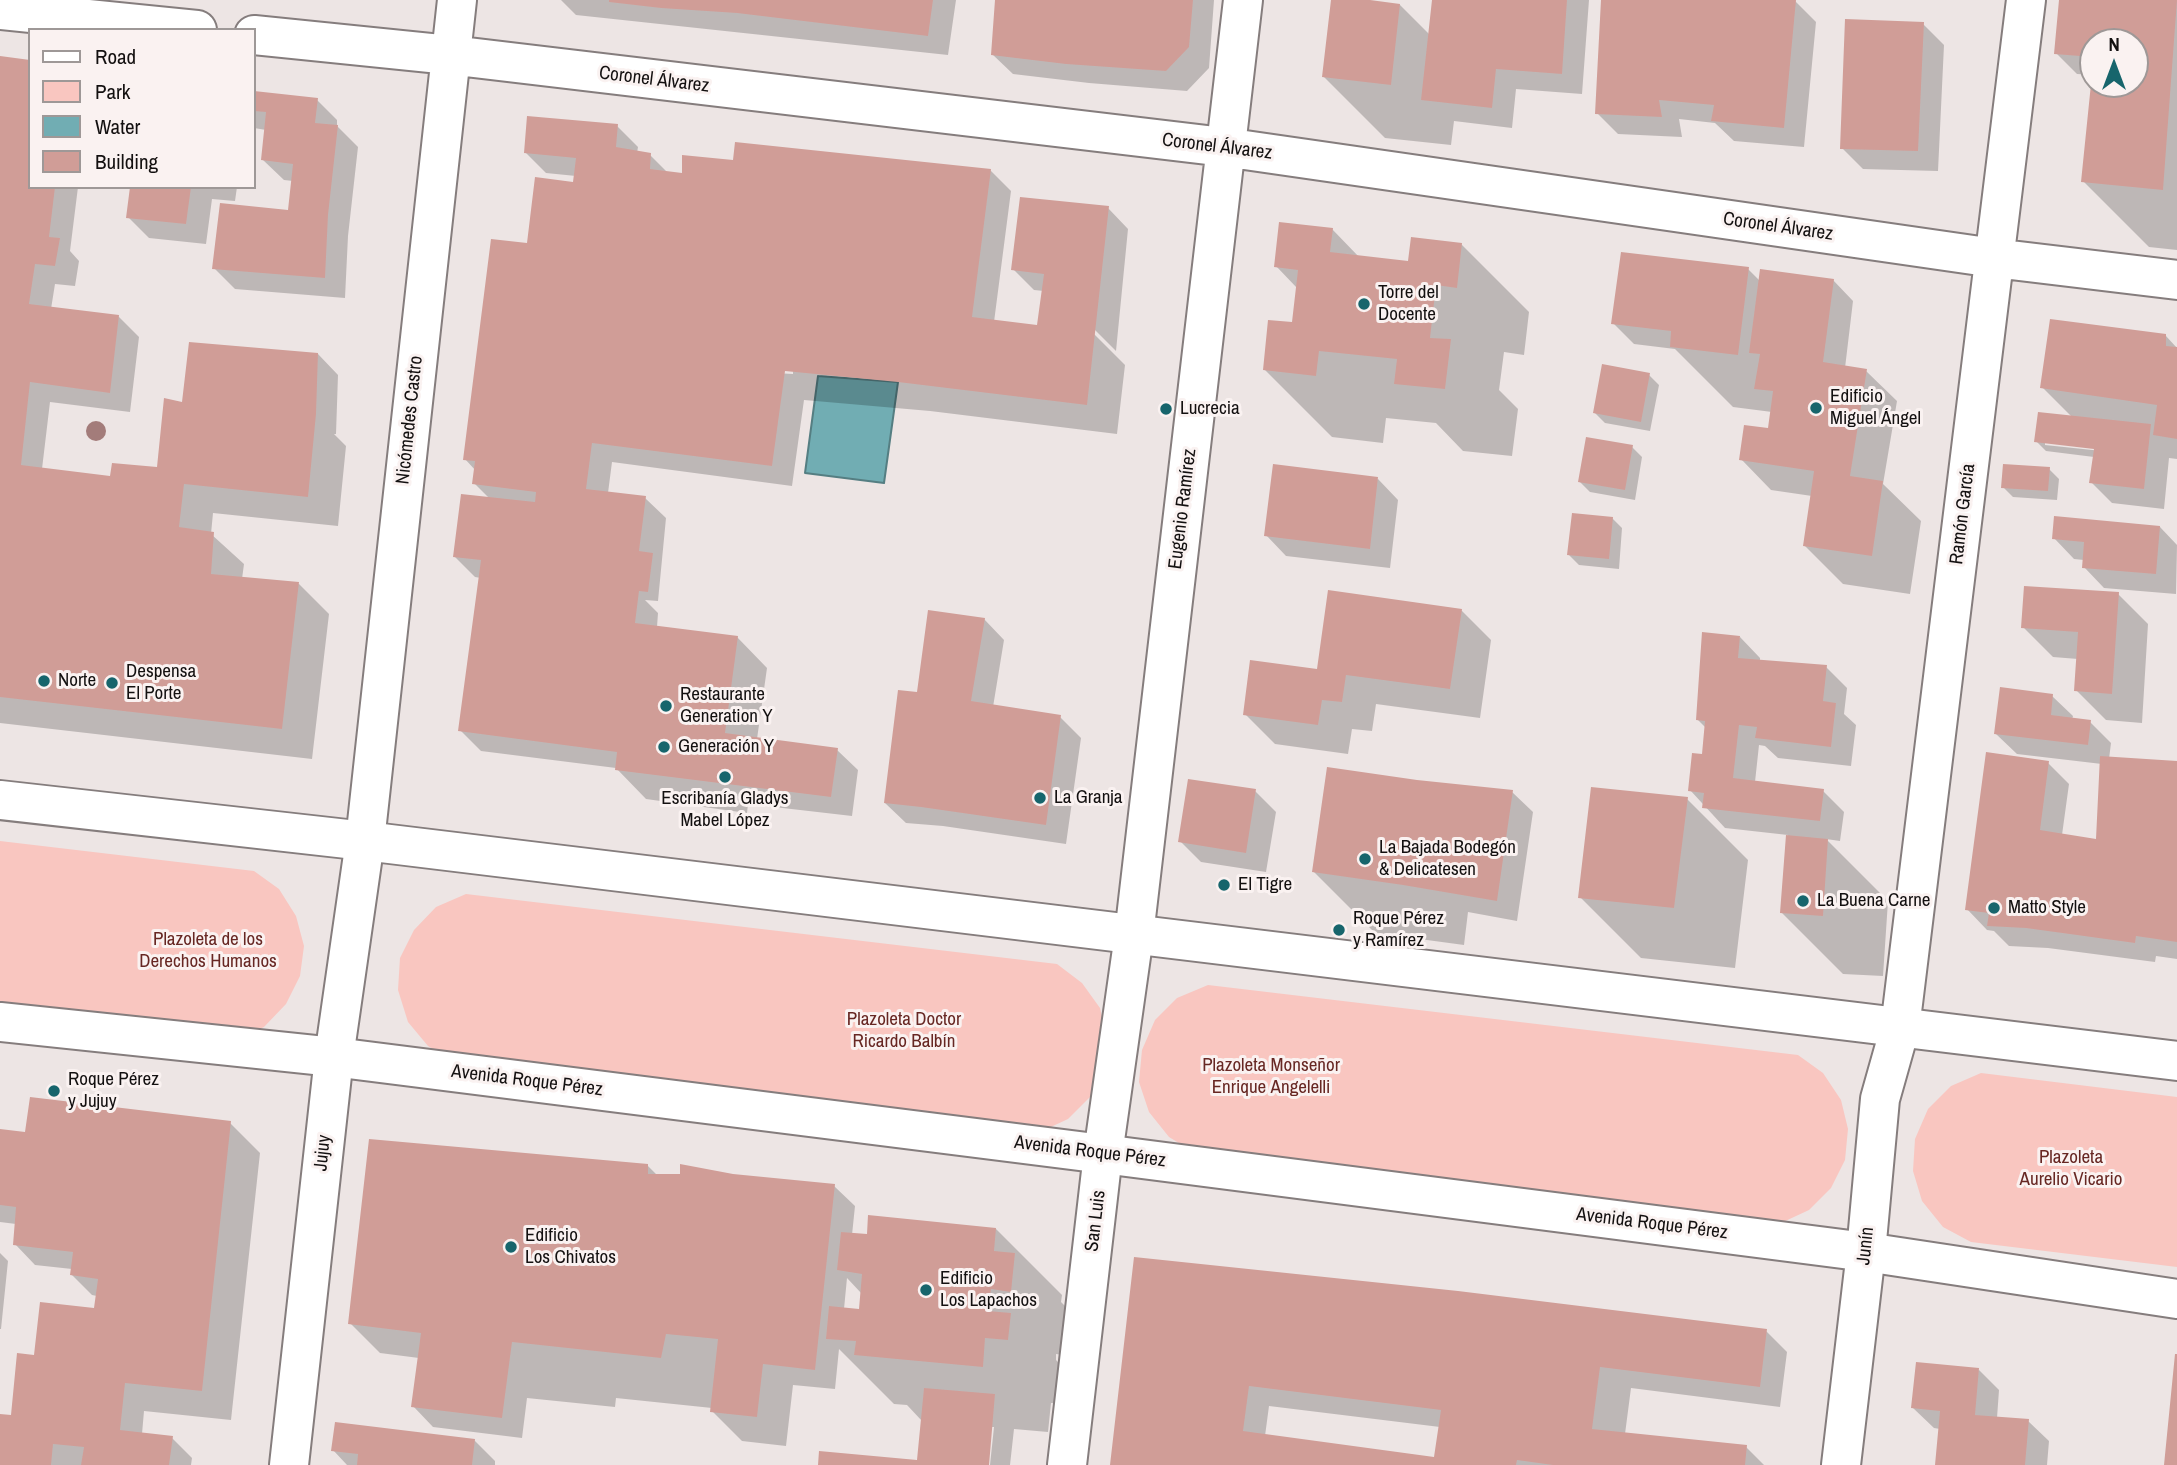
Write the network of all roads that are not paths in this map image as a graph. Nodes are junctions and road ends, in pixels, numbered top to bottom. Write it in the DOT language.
graph roads {
  1 [pos="457,0"];
  2 [pos="1242,0"];
  3 [pos="2026,0"];
  4 [pos="0,10"];
  5 [pos="177,28"];
  6 [pos="256,36"];
  7 [pos="450,55"];
  8 [pos="1224,147"];
  9 [pos="1994,258"];
  10 [pos="2177,280"];
  11 [pos="0,800"];
  12 [pos="365,841"];
  13 [pos="1134,935"];
  14 [pos="0,1022"];
  15 [pos="1900,1028"];
  16 [pos="334,1057"];
  17 [pos="2177,1061"];
  18 [pos="1103,1154"];
  19 [pos="1866,1251"];
  20 [pos="2177,1299"];
  21 [pos="289,1465"];
  22 [pos="1067,1465"];
  23 [pos="1841,1465"];
  1 -- 7 [label="street, Nicómedes Castro"];
  2 -- 8 [label="street, Eugenio Ramírez"];
  3 -- 9 [label="street, Ramón García"];
  4 -- 5 [label="street"];
  6 -- 7 [label="street, Coronel Álvarez"];
  7 -- 8 [label="street, Coronel Álvarez"];
  7 -- 12 [label="street, Nicómedes Castro"];
  8 -- 9 [label="street, Coronel Álvarez"];
  8 -- 13 [label="street, Eugenio Ramírez"];
  9 -- 10 [label="street, Coronel Álvarez"];
  9 -- 15 [label="street, Ramón García"];
  11 -- 12 [label="street"];
  12 -- 13 [label="street"];
  12 -- 16 [label="street, Jujuy"];
  13 -- 15 [label="street"];
  13 -- 18 [label="street, San Luis"];
  14 -- 16 [label="street, Avenida Roque Pérez"];
  15 -- 17 [label="street"];
  15 -- 19 [label="street, Junín"];
  16 -- 18 [label="street, Avenida Roque Pérez"];
  16 -- 21 [label="street, Jujuy"];
  18 -- 19 [label="street, Avenida Roque Pérez"];
  18 -- 22 [label="street, San Luis"];
  19 -- 20 [label="street, Avenida Roque Pérez"];
  19 -- 23 [label="street, Junín"];
}
